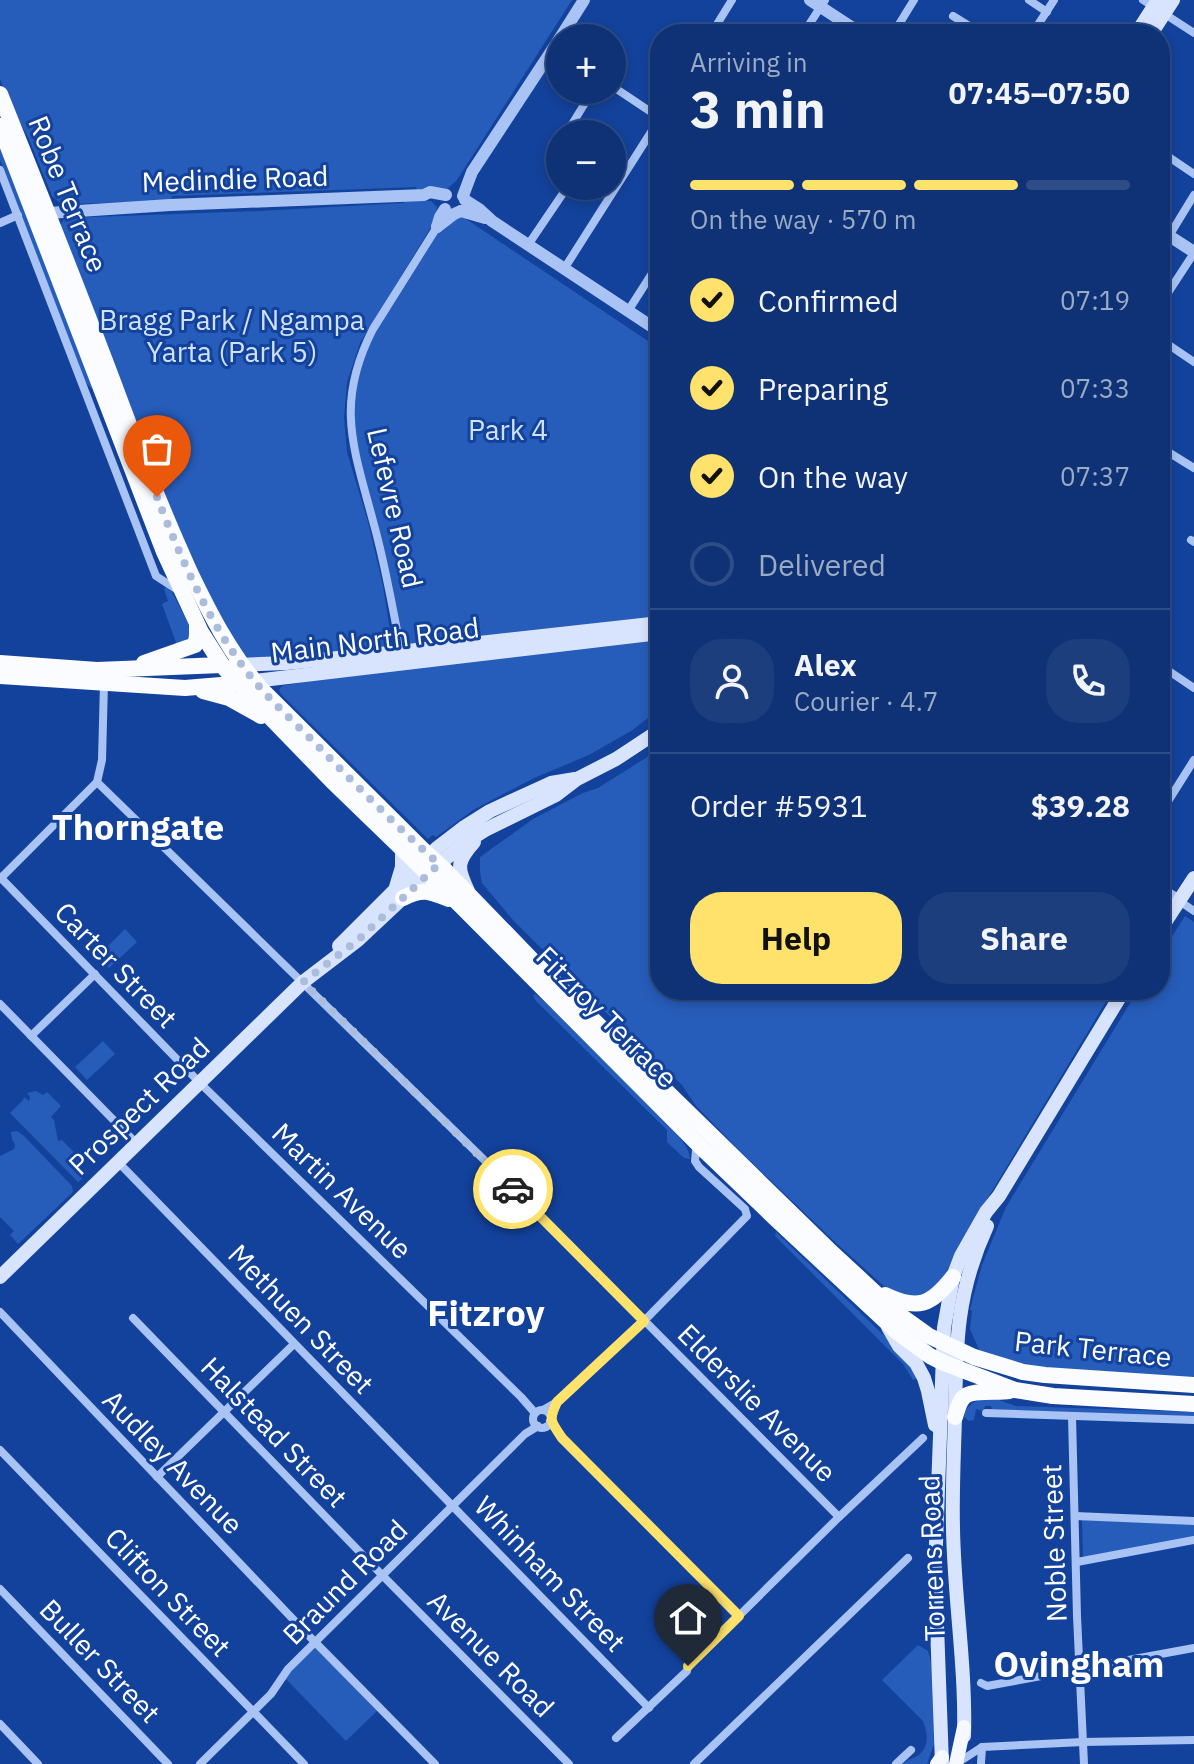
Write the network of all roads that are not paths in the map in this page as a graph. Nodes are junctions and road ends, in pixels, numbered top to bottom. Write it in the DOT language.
graph roads {
  1 [pos="584,0"];
  2 [pos="732,0"];
  3 [pos="914,0"];
  4 [pos="1029,0"];
  5 [pos="1054,0"];
  6 [pos="1173,0"];
  7 [pos="819,2"];
  8 [pos="1155,5"];
  9 [pos="1047,12"];
  10 [pos="953,16"];
  11 [pos="570,24"];
  12 [pos="717,24"];
  13 [pos="808,24"];
  14 [pos="849,24"];
  15 [pos="899,24"];
  16 [pos="966,24"];
  17 [pos="1039,24"];
  18 [pos="1143,24"];
  19 [pos="1194,33"];
  20 [pos="546,63"];
  21 [pos="0,94"];
  22 [pos="626,95"];
  23 [pos="650,111"];
  24 [pos="0,126"];
  25 [pos="650,134"];
  26 [pos="1170,158"];
  27 [pos="0,170"];
  28 [pos="1194,174"];
  29 [pos="26,190"];
  30 [pos="1194,195"];
  31 [pos="559,200"];
  32 [pos="454,202"];
  33 [pos="48,213"];
  34 [pos="18,215"];
  35 [pos="0,223"];
  36 [pos="1170,225"];
  37 [pos="437,227"];
  38 [pos="1170,237"];
  39 [pos="528,245"];
  40 [pos="1194,253"];
  41 [pos="564,269"];
  42 [pos="650,277"];
  43 [pos="1170,290"];
  44 [pos="67,295"];
  45 [pos="86,310"];
  46 [pos="628,311"];
  47 [pos="650,325"];
  48 [pos="1170,346"];
  49 [pos="1194,362"];
  50 [pos="94,393"];
  51 [pos="110,433"];
  52 [pos="137,446"];
  53 [pos="1170,453"];
  54 [pos="1194,468"];
  55 [pos="182,593"];
  56 [pos="650,624"];
  57 [pos="197,625"];
  58 [pos="397,630"];
  59 [pos="650,634"];
  60 [pos="409,651"];
  61 [pos="390,653"];
  62 [pos="0,663"];
  63 [pos="222,665"];
  64 [pos="241,665"];
  65 [pos="1170,672"];
  66 [pos="0,676"];
  67 [pos="108,677"];
  68 [pos="246,682"];
  69 [pos="185,688"];
  70 [pos="1194,688"];
  71 [pos="283,730"];
  72 [pos="650,737"];
  73 [pos="1194,760"];
  74 [pos="338,776"];
  75 [pos="577,779"];
  76 [pos="97,782"];
  77 [pos="1170,798"];
  78 [pos="485,830"];
  79 [pos="402,850"];
  80 [pos="429,865"];
  81 [pos="0,878"];
  82 [pos="1194,878"];
  83 [pos="399,894"];
  84 [pos="1170,895"];
  85 [pos="464,899"];
  86 [pos="1178,900"];
  87 [pos="1194,911"];
  88 [pos="1170,913"];
  89 [pos="535,963"];
  90 [pos="95,974"];
  91 [pos="308,978"];
  92 [pos="536,982"];
  93 [pos="1118,1000"];
  94 [pos="0,1004"];
  95 [pos="593,1018"];
  96 [pos="31,1036"];
  97 [pos="200,1083"];
  98 [pos="643,1089"];
  99 [pos="671,1096"];
  100 [pos="137,1144"];
  101 [pos="700,1146"];
  102 [pos="118,1162"];
  103 [pos="737,1162"];
  104 [pos="999,1196"];
  105 [pos="777,1220"];
  106 [pos="0,1277"];
  107 [pos="953,1277"];
  108 [pos="866,1285"];
  109 [pos="0,1312"];
  110 [pos="133,1318"];
  111 [pos="644,1321"];
  112 [pos="885,1322"];
  113 [pos="294,1344"];
  114 [pos="950,1346"];
  115 [pos="950,1366"];
  116 [pos="1194,1385"];
  117 [pos="1015,1390"];
  118 [pos="1194,1404"];
  119 [pos="224,1412"];
  120 [pos="986,1413"];
  121 [pos="1072,1416"];
  122 [pos="955,1417"];
  123 [pos="542,1418"];
  124 [pos="1194,1420"];
  125 [pos="931,1438"];
  126 [pos="0,1450"];
  127 [pos="157,1477"];
  128 [pos="454,1506"];
  129 [pos="1075,1516"];
  130 [pos="839,1517"];
  131 [pos="1194,1521"];
  132 [pos="1194,1540"];
  133 [pos="908,1558"];
  134 [pos="1077,1562"];
  135 [pos="383,1576"];
  136 [pos="0,1589"];
  137 [pos="739,1616"];
  138 [pos="315,1643"];
  139 [pos="1194,1648"];
  140 [pos="1080,1668"];
  141 [pos="981,1683"];
  142 [pos="649,1708"];
  143 [pos="253,1712"];
  144 [pos="0,1724"];
  145 [pos="964,1730"];
  146 [pos="616,1738"];
  147 [pos="1194,1740"];
  148 [pos="1083,1742"];
  149 [pos="982,1747"];
  150 [pos="911,1750"];
  151 [pos="940,1762"];
  152 [pos="960,1763"];
  153 [pos="38,1764"];
  154 [pos="168,1764"];
  155 [pos="200,1764"];
  156 [pos="304,1764"];
  157 [pos="435,1764"];
  158 [pos="569,1764"];
  159 [pos="694,1764"];
  160 [pos="896,1764"];
  161 [pos="981,1764"];
  162 [pos="1084,1764"];
  1 -- 11 [label="street, Lefevre Road"];
  2 -- 12 [label="street"];
  3 -- 15 [label="street"];
  4 -- 9 [label="street"];
  5 -- 9 [label="street"];
  6 -- 8 [label="main road"];
  7 -- 13 [label="street"];
  7 -- 14 [label="street"];
  8 -- 18 [label="main road"];
  8 -- 19 [label="street"];
  9 -- 17 [label="street"];
  10 -- 16 [label="street"];
  20 -- 32 [label="street, Lefevre Road"];
  21 -- 33 [label="highway, Robe Terrace"];
  22 -- 23 [label="street"];
  24 -- 29 [label="highway, Robe Terrace"];
  25 -- 41 [label="street"];
  26 -- 28 [label="street"];
  27 -- 34 [label="street, Robe Terrace"];
  29 -- 33 [label="street"];
  29 -- 44 [label="highway, Robe Terrace"];
  30 -- 36 [label="street"];
  31 -- 39 [label="street"];
  32 -- 33 [label="street, Medindie Road"];
  32 -- 37 [label="street, Lefevre Road"];
  32 -- 39 [label="street, Medindie Road"];
  33 -- 44 [label="highway"];
  33 -- 45 [label="highway, Robe Terrace"];
  34 -- 35 [label="street"];
  34 -- 50 [label="street, Robe Terrace"];
  37 -- 58 [label="street, Lefevre Road"];
  38 -- 40 [label="street"];
  39 -- 41 [label="street, Medindie Road"];
  40 -- 43 [label="street"];
  41 -- 46 [label="street, Medindie Road"];
  42 -- 46 [label="street"];
  44 -- 50 [label="highway, Robe Terrace"];
  45 -- 50 [label="highway"];
  45 -- 52 [label="highway, Robe Terrace"];
  46 -- 47 [label="street, Medindie Road"];
  48 -- 49 [label="street"];
  50 -- 51 [label="highway, Robe Terrace"];
  51 -- 52 [label="highway"];
  51 -- 55 [label="highway, Robe Terrace"];
  51 -- 55 [label="street, Robe Terrace"];
  52 -- 64 [label="highway, Robe Terrace"];
  53 -- 54 [label="street"];
  55 -- 57 [label="highway, Robe Terrace"];
  56 -- 60 [label="main road, Main North Road"];
  57 -- 63 [label="highway, Robe Terrace"];
  57 -- 67 [label="highway"];
  58 -- 60 [label="street, Lefevre Road"];
  58 -- 61 [label="street, Lefevre Road"];
  59 -- 68 [label="main road, Main North Road"];
  60 -- 61 [label="main road, Main North Road"];
  61 -- 64 [label="main road, Main North Road"];
  62 -- 67 [label="highway, Main North Road"];
  63 -- 64 [label="main road, Main North Road"];
  63 -- 67 [label="highway, Main North Road"];
  63 -- 68 [label="highway, Robe Terrace"];
  64 -- 68 [label="highway, Fitzroy Terrace"];
  65 -- 70 [label="street"];
  66 -- 67 [label="highway, Main North Road"];
  67 -- 69 [label="highway, Main North Road"];
  67 -- 76 [label="street"];
  68 -- 69 [label="highway, Main North Road"];
  68 -- 71 [label="highway, Fitzroy Terrace"];
  68 -- 74 [label="highway, Fitzroy Terrace"];
  69 -- 71 [label="highway"];
  71 -- 74 [label="highway, Fitzroy Terrace"];
  72 -- 75 [label="main road, Prospect Road"];
  73 -- 77 [label="street"];
  74 -- 79 [label="highway, Fitzroy Terrace"];
  74 -- 80 [label="highway, Fitzroy Terrace"];
  75 -- 78 [label="main road, Prospect Road"];
  75 -- 80 [label="main road, Prospect Road"];
  76 -- 81 [label="street"];
  76 -- 91 [label="street, Elderslie Avenue"];
  78 -- 80 [label="main road, Prospect Road"];
  78 -- 85 [label="main road"];
  79 -- 80 [label="highway, Fitzroy Terrace"];
  79 -- 83 [label="main road"];
  80 -- 83 [label="main road, Prospect Road"];
  80 -- 85 [label="highway, Fitzroy Terrace"];
  81 -- 90 [label="street, Carter Street"];
  82 -- 86 [label="main road"];
  83 -- 85 [label="highway"];
  83 -- 91 [label="main road, Prospect Road"];
  84 -- 86 [label="street"];
  85 -- 89 [label="highway, Fitzroy Terrace"];
  85 -- 92 [label="highway, Fitzroy Terrace"];
  86 -- 87 [label="street"];
  86 -- 88 [label="main road"];
  89 -- 92 [label="highway"];
  89 -- 95 [label="highway, Fitzroy Terrace"];
  90 -- 96 [label="street"];
  90 -- 97 [label="street, Carter Street"];
  91 -- 97 [label="main road, Prospect Road"];
  91 -- 111 [label="street, Elderslie Avenue"];
  92 -- 98 [label="highway, Fitzroy Terrace"];
  93 -- 104 [label="main road"];
  94 -- 96 [label="street"];
  95 -- 98 [label="highway"];
  95 -- 99 [label="highway, Fitzroy Terrace"];
  96 -- 100 [label="street"];
  97 -- 100 [label="main road, Prospect Road"];
  97 -- 123 [label="street, Martin Avenue"];
  98 -- 101 [label="highway, Fitzroy Terrace"];
  99 -- 101 [label="highway"];
  99 -- 103 [label="highway, Fitzroy Terrace"];
  100 -- 102 [label="main road, Prospect Road"];
  101 -- 105 [label="highway, Fitzroy Terrace"];
  101 -- 111 [label="street"];
  102 -- 106 [label="main road, Prospect Road"];
  102 -- 113 [label="street, Methuen Street"];
  103 -- 105 [label="highway"];
  103 -- 108 [label="highway, Fitzroy Terrace"];
  104 -- 107 [label="main road"];
  104 -- 114 [label="main road"];
  105 -- 112 [label="highway, Fitzroy Terrace"];
  107 -- 108 [label="highway"];
  107 -- 114 [label="main road"];
  108 -- 114 [label="highway, Fitzroy Terrace"];
  109 -- 127 [label="street, Audley Avenue"];
  110 -- 119 [label="street, Halstead Street"];
  111 -- 123 [label="street"];
  111 -- 130 [label="street, Elderslie Avenue"];
  112 -- 115 [label="highway, Fitzroy Terrace"];
  112 -- 125 [label="main road"];
  113 -- 119 [label="street"];
  113 -- 128 [label="street, Methuen Street"];
  114 -- 115 [label="main road, Torrens Road"];
  114 -- 116 [label="highway, Park Terrace"];
  115 -- 117 [label="highway, Park Terrace"];
  115 -- 122 [label="main road, Torrens Road"];
  115 -- 125 [label="main road, Torrens Road"];
  117 -- 118 [label="highway, Park Terrace"];
  117 -- 122 [label="highway"];
  119 -- 127 [label="street"];
  119 -- 135 [label="street, Halstead Street"];
  120 -- 121 [label="street"];
  121 -- 124 [label="street"];
  121 -- 129 [label="street, Noble Street"];
  122 -- 145 [label="main road, Torrens Road"];
  123 -- 128 [label="street, Braund Road"];
  123 -- 137 [label="street, Martin Avenue"];
  125 -- 130 [label="street"];
  125 -- 151 [label="main road, Torrens Road"];
  126 -- 143 [label="street, Clifton Street"];
  127 -- 138 [label="street, Audley Avenue"];
  128 -- 135 [label="street, Braund Road"];
  128 -- 142 [label="street, Whinham Street"];
  129 -- 131 [label="street"];
  129 -- 134 [label="street, Noble Street"];
  130 -- 137 [label="street"];
  132 -- 134 [label="street"];
  133 -- 159 [label="street"];
  134 -- 140 [label="street, Noble Street"];
  135 -- 138 [label="street, Braund Road"];
  135 -- 158 [label="street, Avenue Road"];
  136 -- 154 [label="street, Buller Street"];
  137 -- 142 [label="street"];
  138 -- 143 [label="street, Braund Road"];
  138 -- 157 [label="street, Audley Avenue"];
  139 -- 140 [label="street"];
  140 -- 141 [label="street"];
  140 -- 148 [label="street, Noble Street"];
  142 -- 146 [label="street"];
  143 -- 155 [label="street, Braund Road"];
  143 -- 156 [label="street, Clifton Street"];
  144 -- 153 [label="street"];
  145 -- 149 [label="street"];
  145 -- 152 [label="main road"];
  147 -- 148 [label="street"];
  148 -- 149 [label="street"];
  148 -- 162 [label="street, Noble Street"];
  149 -- 152 [label="street"];
  149 -- 161 [label="street"];
  150 -- 160 [label="street"];
}
